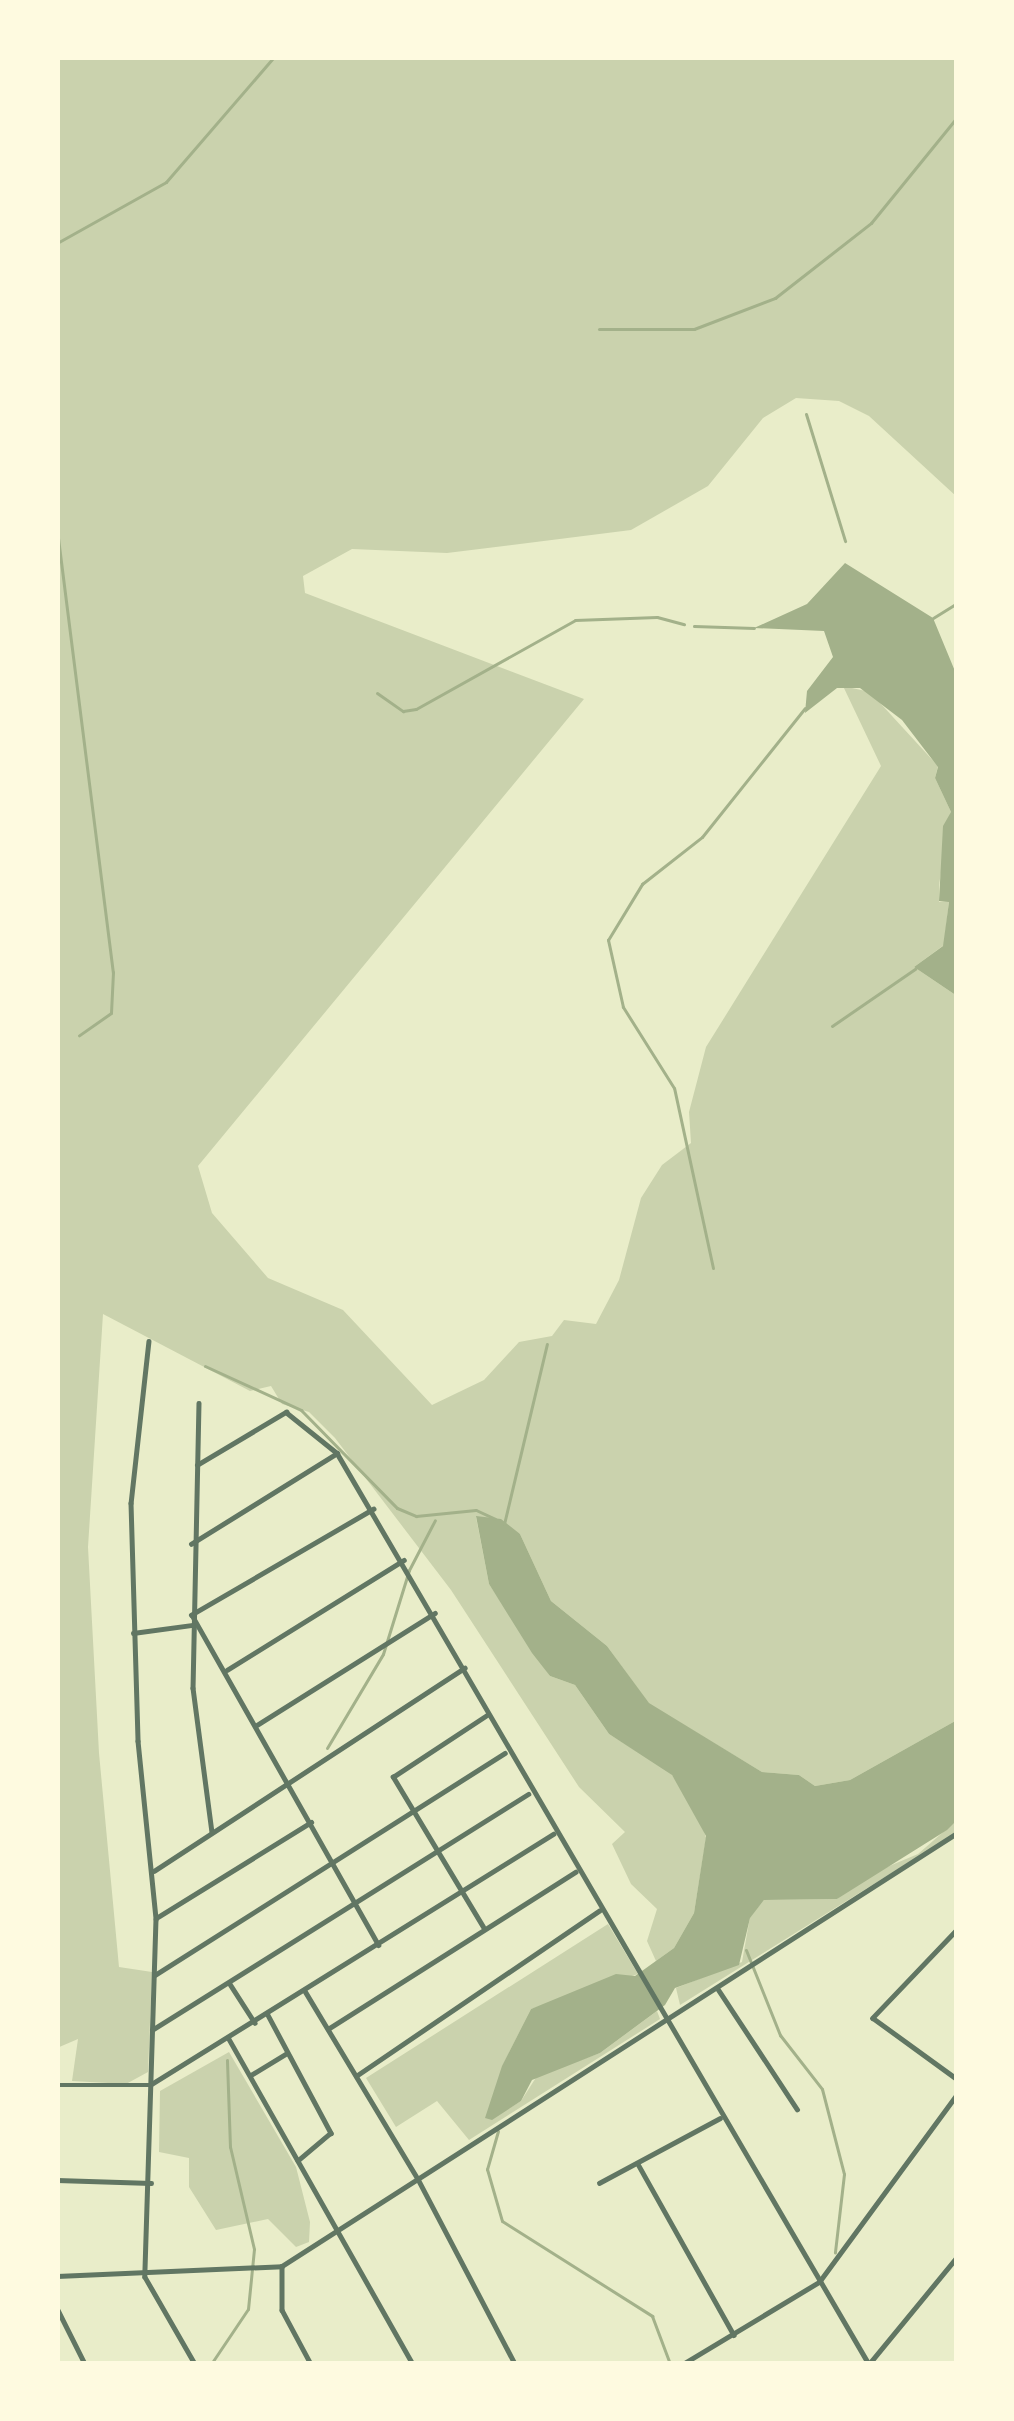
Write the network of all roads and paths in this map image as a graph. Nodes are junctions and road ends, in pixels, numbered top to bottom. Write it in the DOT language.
graph roads {
  1 [pos="149,1341"];
  2 [pos="199,1403"];
  3 [pos="337,1453"];
  4 [pos="197,1465"];
  5 [pos="374,1509"];
  6 [pos="191,1544"];
  7 [pos="404,1560"];
  8 [pos="435,1612"];
  9 [pos="192,1615"];
  10 [pos="192,1625"];
  11 [pos="133,1634"];
  12 [pos="464,1667"];
  13 [pos="226,1670"];
  14 [pos="487,1715"];
  15 [pos="257,1725"];
  16 [pos="507,1752"];
  17 [pos="289,1780"];
  18 [pos="530,1792"];
  19 [pos="412,1812"];
  20 [pos="311,1822"];
  21 [pos="212,1832"];
  22 [pos="957,1833"];
  23 [pos="553,1834"];
  24 [pos="437,1852"];
  25 [pos="334,1861"];
  26 [pos="154,1871"];
  27 [pos="575,1872"];
  28 [pos="461,1893"];
  29 [pos="356,1903"];
  30 [pos="600,1910"];
  31 [pos="155,1918"];
  32 [pos="483,1928"];
  33 [pos="957,1930"];
  34 [pos="379,1945"];
  35 [pos="154,1975"];
  36 [pos="230,1984"];
  37 [pos="718,1989"];
  38 [pos="305,1991"];
  39 [pos="268,2015"];
  40 [pos="672,2017"];
  41 [pos="255,2023"];
  42 [pos="152,2030"];
  43 [pos="328,2030"];
  44 [pos="229,2039"];
  45 [pos="288,2052"];
  46 [pos="251,2075"];
  47 [pos="356,2076"];
  48 [pos="957,2079"];
  49 [pos="57,2085"];
  50 [pos="150,2085"];
  51 [pos="957,2094"];
  52 [pos="797,2109"];
  53 [pos="720,2118"];
  54 [pos="298,2161"];
  55 [pos="638,2164"];
  56 [pos="418,2179"];
  57 [pos="57,2180"];
  58 [pos="151,2183"];
  59 [pos="599,2183"];
  60 [pos="337,2228"];
  61 [pos="957,2257"];
  62 [pos="282,2266"];
  63 [pos="57,2276"];
  64 [pos="145,2277"];
  65 [pos="819,2282"];
  66 [pos="57,2308"];
  67 [pos="734,2335"];
  68 [pos="85,2364"];
  69 [pos="195,2364"];
  70 [pos="311,2364"];
  71 [pos="413,2364"];
  72 [pos="515,2364"];
  73 [pos="683,2364"];
  74 [pos="869,2364"];
  1 -- 11 [label="street"];
  2 -- 4 [label="street"];
  3 -- 4 [label="street"];
  3 -- 5 [label="street"];
  3 -- 6 [label="street"];
  4 -- 6 [label="street"];
  5 -- 7 [label="street"];
  5 -- 9 [label="street"];
  6 -- 9 [label="street"];
  7 -- 8 [label="street"];
  7 -- 13 [label="street"];
  8 -- 12 [label="street"];
  8 -- 15 [label="street"];
  9 -- 10 [label="street"];
  9 -- 13 [label="street"];
  10 -- 11 [label="street"];
  10 -- 21 [label="street"];
  11 -- 26 [label="street"];
  12 -- 14 [label="street"];
  12 -- 17 [label="street"];
  13 -- 15 [label="street"];
  14 -- 16 [label="street"];
  14 -- 19 [label="street"];
  15 -- 17 [label="street"];
  16 -- 18 [label="street"];
  16 -- 19 [label="street"];
  17 -- 20 [label="street"];
  17 -- 21 [label="street"];
  18 -- 23 [label="street"];
  18 -- 24 [label="street"];
  19 -- 24 [label="street"];
  19 -- 25 [label="street"];
  20 -- 25 [label="street"];
  20 -- 31 [label="street"];
  21 -- 26 [label="street"];
  22 -- 37 [label="street"];
  23 -- 27 [label="street"];
  23 -- 28 [label="street"];
  24 -- 28 [label="street"];
  24 -- 29 [label="street"];
  25 -- 29 [label="street"];
  25 -- 35 [label="street"];
  26 -- 31 [label="street"];
  27 -- 30 [label="street"];
  27 -- 32 [label="street"];
  28 -- 32 [label="street"];
  28 -- 34 [label="street"];
  29 -- 34 [label="street"];
  29 -- 36 [label="street"];
  30 -- 40 [label="street"];
  30 -- 47 [label="street"];
  31 -- 35 [label="street"];
  32 -- 43 [label="street"];
  33 -- 48 [label="street"];
  34 -- 38 [label="street"];
  35 -- 42 [label="street"];
  36 -- 41 [label="street"];
  36 -- 42 [label="street"];
  37 -- 40 [label="street"];
  37 -- 52 [label="street"];
  38 -- 39 [label="street"];
  38 -- 43 [label="street"];
  39 -- 41 [label="street"];
  39 -- 45 [label="street"];
  40 -- 53 [label="street"];
  40 -- 56 [label="street"];
  41 -- 44 [label="street"];
  42 -- 50 [label="street"];
  43 -- 47 [label="street"];
  44 -- 46 [label="street"];
  44 -- 50 [label="street"];
  45 -- 46 [label="street"];
  45 -- 54 [label="street"];
  46 -- 54 [label="street"];
  47 -- 56 [label="street"];
  49 -- 50 [label="street"];
  50 -- 58 [label="street"];
  51 -- 65 [label="street"];
  53 -- 55 [label="street"];
  53 -- 65 [label="street"];
  54 -- 60 [label="street"];
  55 -- 59 [label="street"];
  55 -- 67 [label="street"];
  56 -- 60 [label="street"];
  56 -- 72 [label="street"];
  57 -- 58 [label="street"];
  58 -- 64 [label="street"];
  60 -- 62 [label="street"];
  60 -- 71 [label="street"];
  61 -- 74 [label="street"];
  62 -- 64 [label="street"];
  62 -- 70 [label="street"];
  63 -- 64 [label="street"];
  64 -- 69 [label="street"];
  65 -- 67 [label="street"];
  65 -- 74 [label="street"];
  66 -- 68 [label="street"];
  67 -- 73 [label="street"];
}
